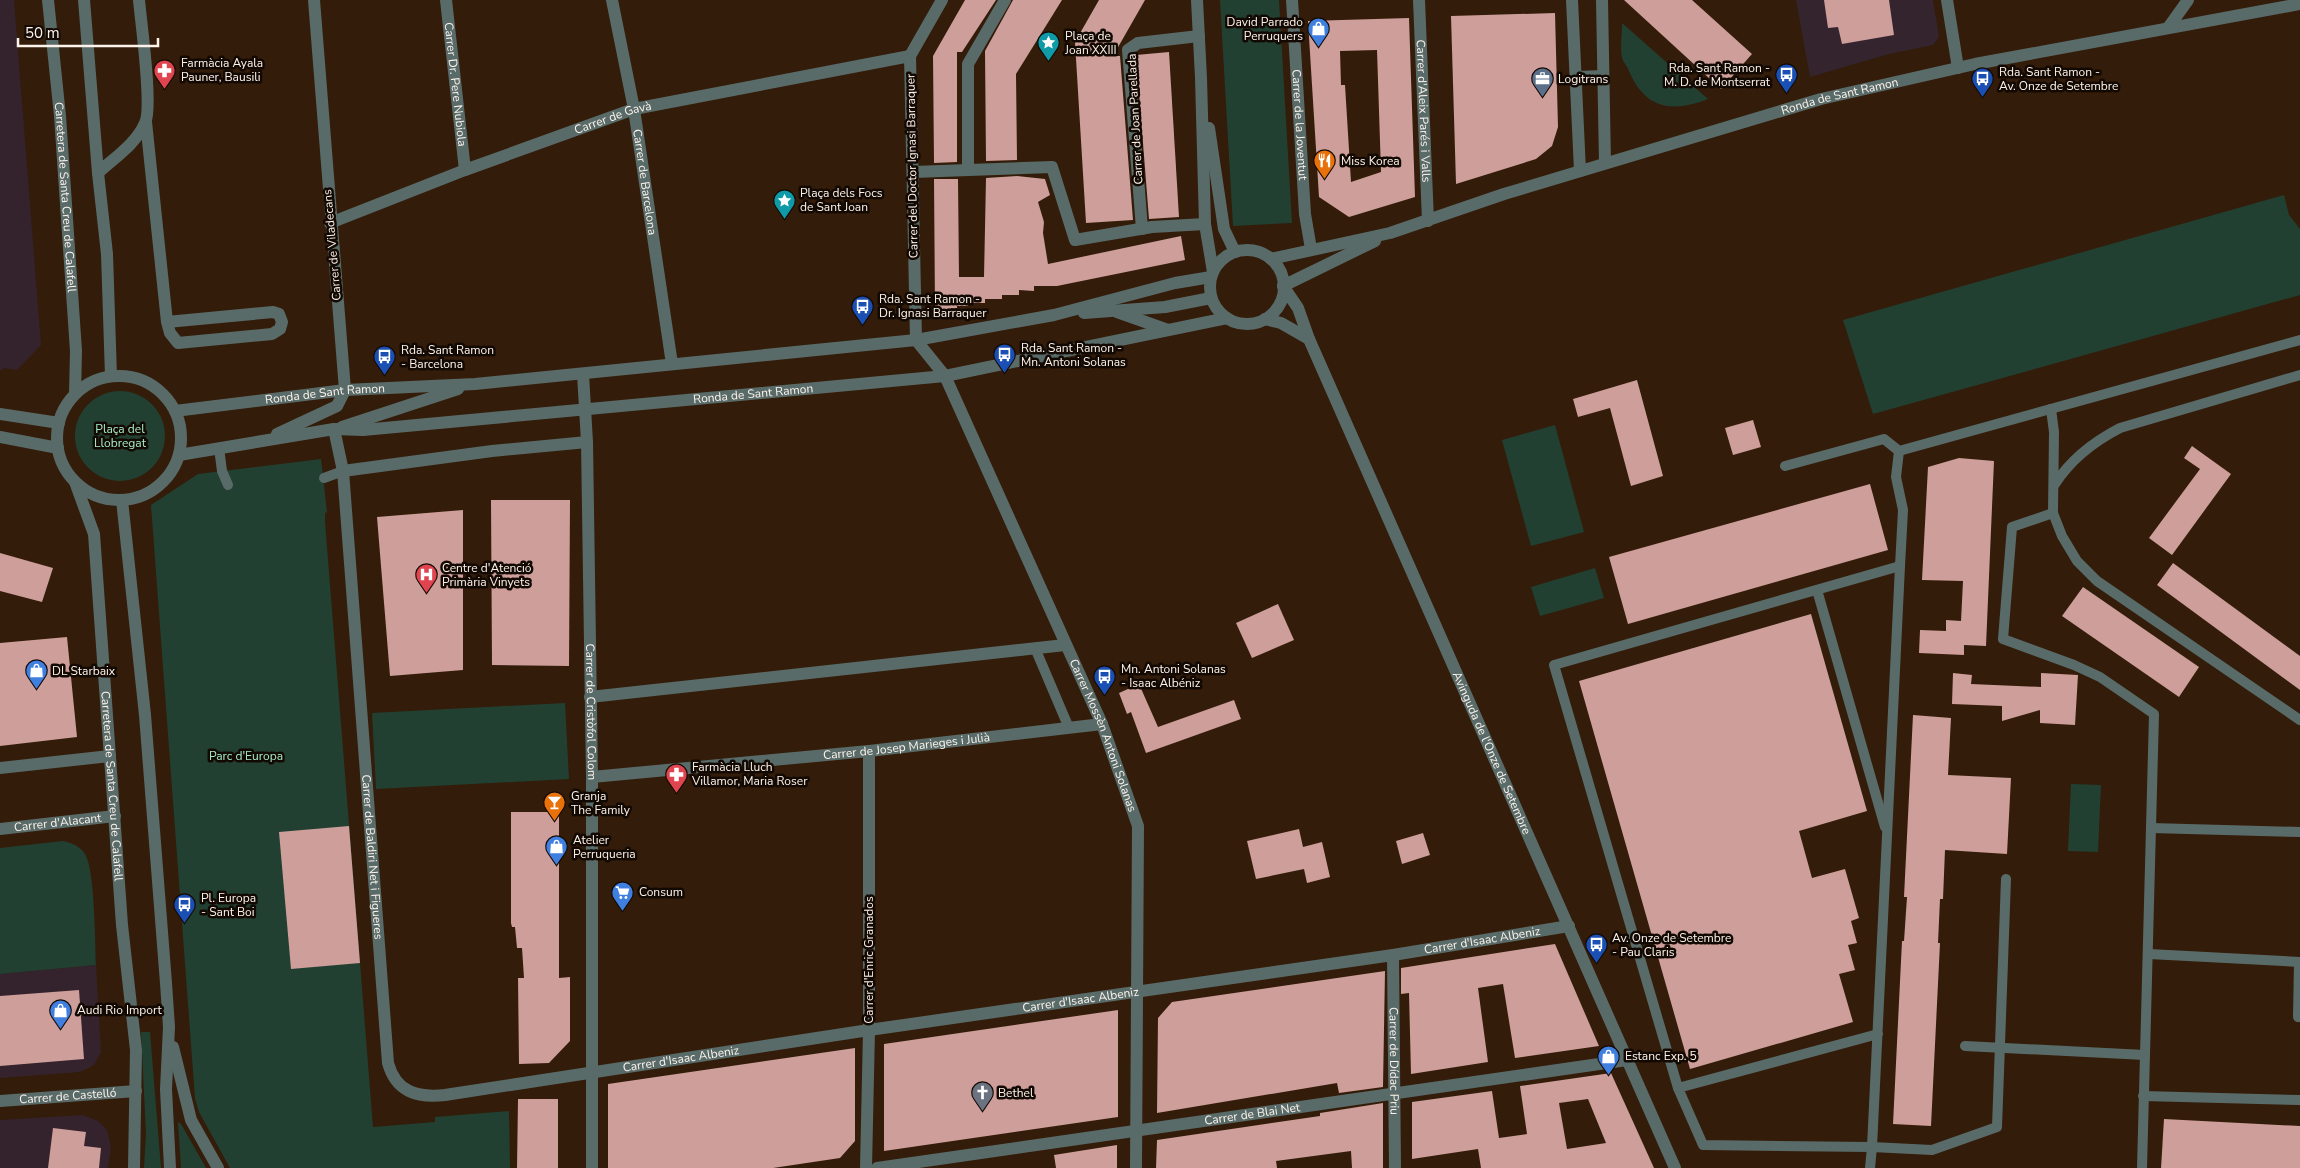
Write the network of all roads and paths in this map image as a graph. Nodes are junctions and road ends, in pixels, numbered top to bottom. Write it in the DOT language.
graph roads {
  1 [pos="48,0"];
  2 [pos="84,0"];
  3 [pos="139,0"];
  4 [pos="314,0"];
  5 [pos="446,0"];
  6 [pos="612,0"];
  7 [pos="942,0"];
  8 [pos="1005,0"];
  9 [pos="1197,0"];
  10 [pos="1292,0"];
  11 [pos="1420,0"];
  12 [pos="1572,0"];
  13 [pos="1602,0"];
  14 [pos="1947,0"];
  15 [pos="2188,0"];
  16 [pos="2300,4"];
  17 [pos="2168,28"];
  18 [pos="1199,36"];
  19 [pos="910,56"];
  20 [pos="1958,68"];
  21 [pos="1603,76"];
  22 [pos="1577,77"];
  23 [pos="1202,78"];
  24 [pos="634,109"];
  25 [pos="146,122"];
  26 [pos="1605,163"];
  27 [pos="465,170"];
  28 [pos="968,170"];
  29 [pos="1580,171"];
  30 [pos="913,172"];
  31 [pos="98,173"];
  32 [pos="1428,221"];
  33 [pos="330,223"];
  34 [pos="1205,224"];
  35 [pos="1142,229"];
  36 [pos="1390,233"];
  37 [pos="1311,249"];
  38 [pos="1235,252"];
  39 [pos="1271,259"];
  40 [pos="1212,274"];
  41 [pos="1283,286"];
  42 [pos="1211,298"];
  43 [pos="1115,311"];
  44 [pos="1054,315"];
  45 [pos="1228,318"];
  46 [pos="1265,318"];
  47 [pos="167,322"];
  48 [pos="1168,330"];
  49 [pos="1309,339"];
  50 [pos="916,340"];
  51 [pos="2300,340"];
  52 [pos="672,364"];
  53 [pos="583,374"];
  54 [pos="2300,375"];
  55 [pos="111,376"];
  56 [pos="945,376"];
  57 [pos="475,384"];
  58 [pos="345,390"];
  59 [pos="75,394"];
  60 [pos="584,409"];
  61 [pos="2051,409"];
  62 [pos="175,411"];
  63 [pos="0,414"];
  64 [pos="59,423"];
  65 [pos="334,430"];
  66 [pos="0,437"];
  67 [pos="263,441"];
  68 [pos="587,442"];
  69 [pos="58,448"];
  70 [pos="220,448"];
  71 [pos="1899,451"];
  72 [pos="179,454"];
  73 [pos="1785,466"];
  74 [pos="343,471"];
  75 [pos="324,478"];
  76 [pos="75,482"];
  77 [pos="228,485"];
  78 [pos="2054,485"];
  79 [pos="122,500"];
  80 [pos="2053,513"];
  81 [pos="1900,566"];
  82 [pos="1817,590"];
  83 [pos="1065,645"];
  84 [pos="1035,648"];
  85 [pos="590,697"];
  86 [pos="2300,720"];
  87 [pos="1102,724"];
  88 [pos="1068,728"];
  89 [pos="869,751"];
  90 [pos="110,756"];
  91 [pos="0,768"];
  92 [pos="592,777"];
  93 [pos="115,816"];
  94 [pos="2151,828"];
  95 [pos="0,829"];
  96 [pos="2300,832"];
  97 [pos="1887,834"];
  98 [pos="2006,879"];
  99 [pos="1569,926"];
  100 [pos="2149,954"];
  101 [pos="1393,955"];
  102 [pos="2300,962"];
  103 [pos="1138,992"];
  104 [pos="2300,1017"];
  105 [pos="169,1027"];
  106 [pos="869,1030"];
  107 [pos="1878,1034"];
  108 [pos="1966,1046"];
  109 [pos="2000,1048"];
  110 [pos="2145,1054"];
  111 [pos="1627,1060"];
  112 [pos="593,1072"];
  113 [pos="1678,1088"];
  114 [pos="136,1091"];
  115 [pos="1394,1093"];
  116 [pos="2144,1096"];
  117 [pos="2300,1100"];
  118 [pos="0,1101"];
  119 [pos="1136,1130"];
  120 [pos="1872,1147"];
  121 [pos="134,1168"];
  122 [pos="170,1168"];
  123 [pos="218,1168"];
  124 [pos="592,1168"];
  125 [pos="866,1168"];
  126 [pos="877,1168"];
  127 [pos="1136,1168"];
  128 [pos="1395,1168"];
  129 [pos="1675,1168"];
  130 [pos="1870,1168"];
  131 [pos="2142,1168"];
  1 -- 59 [label="street, Carretera de Santa Creu de Calafell"];
  2 -- 31 [label="street"];
  3 -- 25 [label="street"];
  4 -- 33 [label="street, Carrer de Viladecans"];
  5 -- 27 [label="street, Carrer Dr. Pere Nubiola"];
  6 -- 24 [label="street, Carrer de Barcelona"];
  7 -- 19 [label="street, Carrer del Doctor Ignasi Barraquer"];
  8 -- 28 [label="street"];
  9 -- 18 [label="street"];
  10 -- 37 [label="street, Carrer de la Joventut"];
  11 -- 32 [label="street, Carrer d'Aleix Parés i Valls"];
  12 -- 22 [label="street"];
  13 -- 21 [label="street"];
  14 -- 20 [label="street"];
  15 -- 17 [label="street"];
  16 -- 17 [label="street, Ronda de Sant Ramon"];
  17 -- 20 [label="street, Ronda de Sant Ramon"];
  18 -- 23 [label="street"];
  18 -- 35 [label="street, Carrer de Joan Parellada"];
  19 -- 24 [label="street, Carrer de Gavà"];
  19 -- 30 [label="street, Carrer del Doctor Ignasi Barraquer"];
  20 -- 26 [label="street, Ronda de Sant Ramon"];
  21 -- 22 [label="street"];
  21 -- 26 [label="street"];
  22 -- 29 [label="street"];
  23 -- 34 [label="street"];
  23 -- 38 [label="street"];
  24 -- 27 [label="street, Carrer de Gavà"];
  24 -- 52 [label="street, Carrer de Barcelona"];
  25 -- 31 [label="street"];
  25 -- 47 [label="street"];
  26 -- 29 [label="street, Ronda de Sant Ramon"];
  27 -- 33 [label="street, Carrer de Gavà"];
  28 -- 30 [label="street"];
  28 -- 35 [label="street"];
  29 -- 32 [label="street, Ronda de Sant Ramon"];
  30 -- 50 [label="street, Carrer del Doctor Ignasi Barraquer"];
  31 -- 55 [label="street"];
  32 -- 36 [label="street, Ronda de Sant Ramon"];
  33 -- 58 [label="street, Carrer de Viladecans"];
  34 -- 35 [label="street"];
  34 -- 40 [label="street"];
  36 -- 37 [label="street, Ronda de Sant Ramon"];
  36 -- 41 [label="street, Ronda de Sant Ramon"];
  37 -- 39 [label="street, Ronda de Sant Ramon"];
  38 -- 39 [label="street"];
  38 -- 40 [label="street"];
  39 -- 41 [label="street"];
  40 -- 42 [label="street"];
  40 -- 44 [label="street, Ronda de Sant Ramon"];
  41 -- 46 [label="street"];
  41 -- 49 [label="street, Avinguda de l'Onze de Setembre"];
  42 -- 43 [label="street, Ronda de Sant Ramon"];
  42 -- 45 [label="street"];
  43 -- 44 [label="street, Ronda de Sant Ramon"];
  43 -- 48 [label="street, Ronda de Sant Ramon"];
  44 -- 50 [label="street, Ronda de Sant Ramon"];
  45 -- 46 [label="street, Ronda de Sant Ramon"];
  45 -- 48 [label="street, Ronda de Sant Ramon"];
  46 -- 49 [label="street"];
  47 -- 47 [label="street"];
  48 -- 56 [label="street, Ronda de Sant Ramon"];
  49 -- 99 [label="street, Avinguda de l'Onze de Setembre"];
  50 -- 52 [label="street, Ronda de Sant Ramon"];
  50 -- 56 [label="street, Carrer Mossèn Antoni Solanas"];
  51 -- 61 [label="lane"];
  52 -- 53 [label="street, Ronda de Sant Ramon"];
  53 -- 57 [label="street, Ronda de Sant Ramon"];
  53 -- 60 [label="street, Carrer de Cristòfol Colom"];
  54 -- 78 [label="lane"];
  55 -- 59 [label="street"];
  55 -- 62 [label="street"];
  56 -- 60 [label="street, Ronda de Sant Ramon"];
  56 -- 83 [label="street, Carrer Mossèn Antoni Solanas"];
  57 -- 58 [label="street, Ronda de Sant Ramon"];
  57 -- 65 [label="street, Ronda de Sant Ramon"];
  58 -- 62 [label="street, Ronda de Sant Ramon"];
  58 -- 67 [label="street"];
  59 -- 64 [label="street"];
  60 -- 65 [label="street, Ronda de Sant Ramon"];
  60 -- 68 [label="street, Carrer de Cristòfol Colom"];
  61 -- 71 [label="lane"];
  61 -- 78 [label="lane"];
  62 -- 72 [label="street"];
  63 -- 64 [label="street"];
  64 -- 69 [label="street"];
  65 -- 67 [label="street, Ronda de Sant Ramon"];
  65 -- 74 [label="street, Carrer de Baldiri Net i Figueres"];
  66 -- 69 [label="street"];
  67 -- 70 [label="street, Ronda de Sant Ramon"];
  68 -- 74 [label="street"];
  68 -- 85 [label="street, Carrer de Cristòfol Colom"];
  69 -- 76 [label="street"];
  70 -- 72 [label="street, Ronda de Sant Ramon"];
  70 -- 77 [label="lane"];
  71 -- 73 [label="lane"];
  71 -- 81 [label="lane"];
  72 -- 79 [label="street"];
  74 -- 75 [label="lane"];
  74 -- 112 [label="street, Carrer de Baldiri Net i Figueres"];
  76 -- 79 [label="street"];
  76 -- 90 [label="street, Carretera de Santa Creu de Calafell"];
  78 -- 80 [label="lane"];
  79 -- 105 [label="street"];
  80 -- 86 [label="lane"];
  80 -- 94 [label="lane"];
  81 -- 82 [label="lane"];
  81 -- 97 [label="lane"];
  82 -- 97 [label="lane"];
  82 -- 113 [label="lane"];
  83 -- 84 [label="street"];
  83 -- 87 [label="street, Carrer Mossèn Antoni Solanas"];
  84 -- 85 [label="street"];
  84 -- 88 [label="lane"];
  85 -- 92 [label="street, Carrer de Cristòfol Colom"];
  87 -- 88 [label="street, Carrer de Josep Marieges i Julià"];
  87 -- 103 [label="street, Carrer Mossèn Antoni Solanas"];
  88 -- 89 [label="street, Carrer de Josep Marieges i Julià"];
  89 -- 92 [label="street, Carrer de Josep Marieges i Julià"];
  89 -- 106 [label="street, Carrer d'Enric Granados"];
  90 -- 91 [label="street"];
  90 -- 93 [label="street, Carretera de Santa Creu de Calafell"];
  92 -- 112 [label="street, Carrer de Cristòfol Colom"];
  93 -- 95 [label="street, Carrer d'Alacant"];
  93 -- 114 [label="street, Carretera de Santa Creu de Calafell"];
  94 -- 96 [label="lane"];
  94 -- 100 [label="lane"];
  97 -- 107 [label="lane"];
  98 -- 109 [label="lane"];
  99 -- 101 [label="street, Carrer d'Isaac Albeniz"];
  99 -- 111 [label="street, Avinguda de l'Onze de Setembre"];
  100 -- 102 [label="lane"];
  100 -- 110 [label="lane"];
  101 -- 103 [label="street, Carrer d'Isaac Albeniz"];
  101 -- 115 [label="street, Carrer de Dídac Priu"];
  102 -- 104 [label="lane"];
  103 -- 106 [label="street, Carrer d'Isaac Albeniz"];
  103 -- 119 [label="street, Carrer Mossèn Antoni Solanas"];
  105 -- 122 [label="street"];
  105 -- 123 [label="street"];
  106 -- 112 [label="street, Carrer d'Isaac Albeniz"];
  106 -- 125 [label="street, Carrer d'Enric Granados"];
  107 -- 113 [label="lane"];
  107 -- 120 [label="lane"];
  108 -- 109 [label="lane"];
  109 -- 110 [label="lane"];
  109 -- 120 [label="lane"];
  110 -- 116 [label="lane"];
  111 -- 115 [label="street, Carrer de Blai Net"];
  111 -- 129 [label="street, Avinguda de l'Onze de Setembre"];
  112 -- 124 [label="street, Carrer de Cristòfol Colom"];
  113 -- 120 [label="lane"];
  114 -- 118 [label="street, Carrer de Castelló"];
  114 -- 121 [label="street, Carretera de Santa Creu de Calafell"];
  115 -- 119 [label="street, Carrer de Blai Net"];
  115 -- 128 [label="street, Carrer de Dídac Priu"];
  116 -- 117 [label="lane"];
  116 -- 131 [label="lane"];
  119 -- 126 [label="street, Carrer de Blai Net"];
  119 -- 127 [label="street, Carrer Mossèn Antoni Solanas"];
  120 -- 130 [label="lane"];
}
